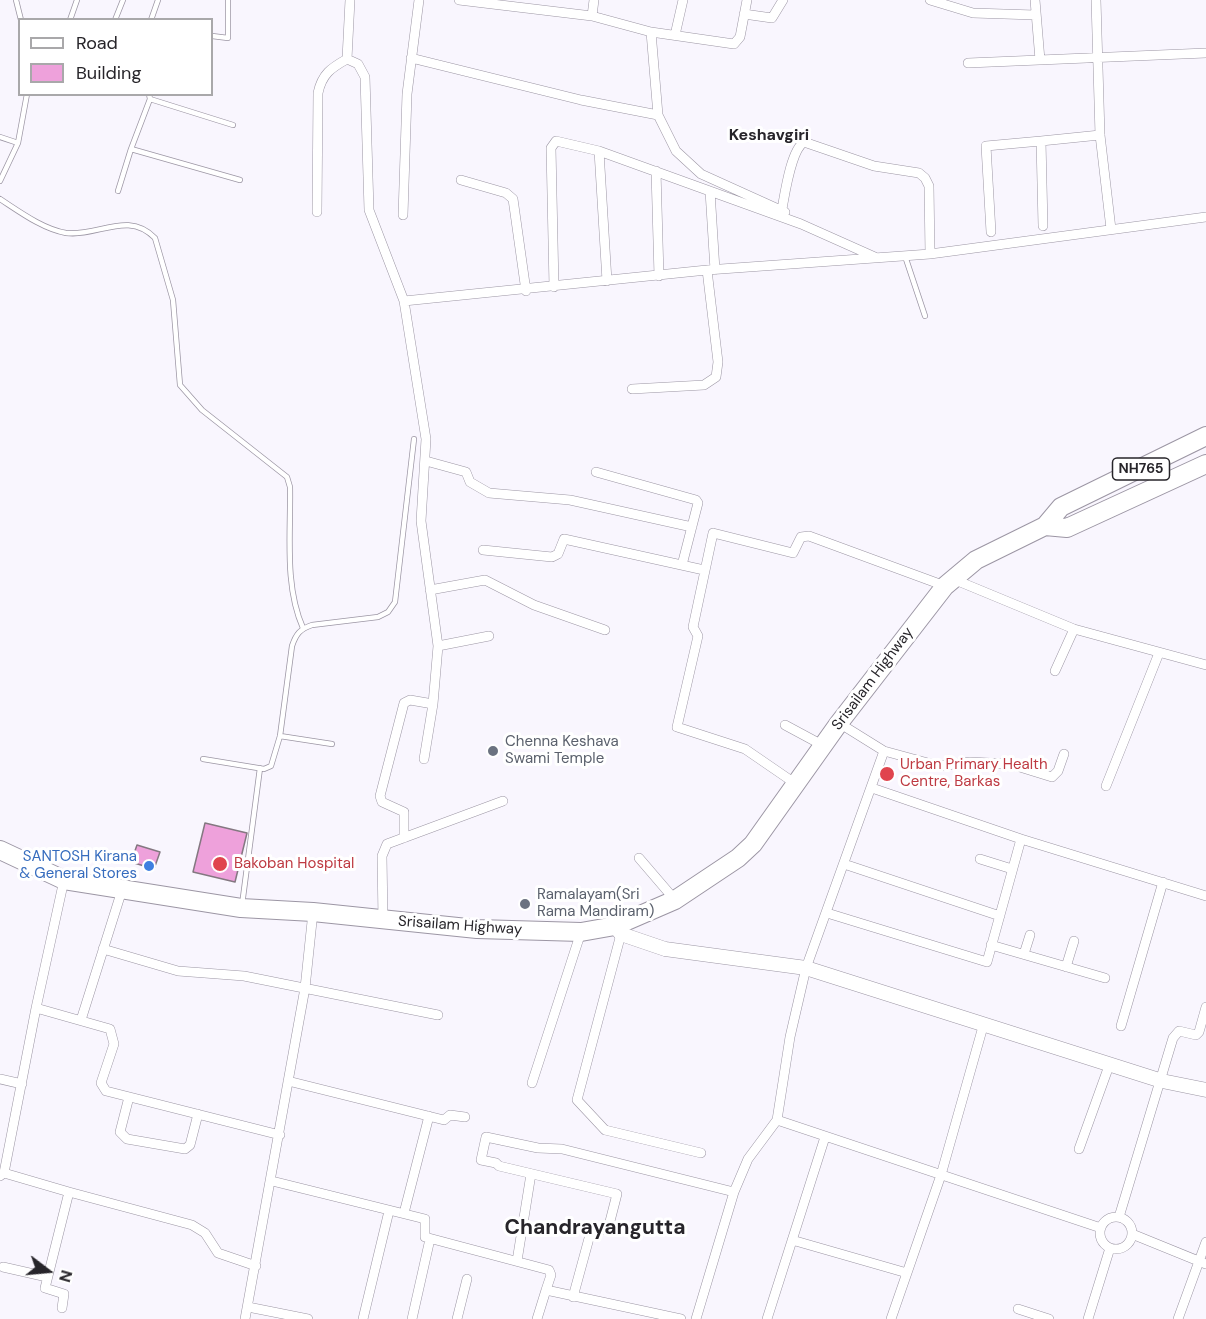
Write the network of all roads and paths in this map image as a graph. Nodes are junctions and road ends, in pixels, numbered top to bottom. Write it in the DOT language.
graph roads {
  1 [pos="16,0"];
  2 [pos="77,0"];
  3 [pos="123,0"];
  4 [pos="158,0"];
  5 [pos="228,0"];
  6 [pos="350,0"];
  7 [pos="419,0"];
  8 [pos="459,0"];
  9 [pos="594,0"];
  10 [pos="683,0"];
  11 [pos="747,0"];
  12 [pos="783,0"];
  13 [pos="930,0"];
  14 [pos="1035,0"];
  15 [pos="1096,0"];
  16 [pos="744,14"];
  17 [pos="1035,15"];
  18 [pos="592,16"];
  19 [pos="20,18"];
  20 [pos="71,18"];
  21 [pos="116,18"];
  22 [pos="152,18"];
  23 [pos="651,32"];
  24 [pos="675,35"];
  25 [pos="213,36"];
  26 [pos="1206,53"];
  27 [pos="1096,57"];
  28 [pos="411,58"];
  29 [pos="346,59"];
  30 [pos="1040,60"];
  31 [pos="968,63"];
  32 [pos="27,96"];
  33 [pos="149,97"];
  34 [pos="658,115"];
  35 [pos="233,125"];
  36 [pos="1100,135"];
  37 [pos="0,137"];
  38 [pos="1041,141"];
  39 [pos="18,143"];
  40 [pos="130,149"];
  41 [pos="599,151"];
  42 [pos="656,171"];
  43 [pos="240,180"];
  44 [pos="461,180"];
  45 [pos="0,181"];
  46 [pos="118,191"];
  47 [pos="710,191"];
  48 [pos="0,199"];
  49 [pos="782,209"];
  50 [pos="317,212"];
  51 [pos="403,215"];
  52 [pos="1206,217"];
  53 [pos="801,224"];
  54 [pos="1043,226"];
  55 [pos="1111,229"];
  56 [pos="991,232"];
  57 [pos="930,254"];
  58 [pos="905,256"];
  59 [pos="877,258"];
  60 [pos="711,270"];
  61 [pos="659,276"];
  62 [pos="607,281"];
  63 [pos="554,287"];
  64 [pos="526,291"];
  65 [pos="404,301"];
  66 [pos="925,316"];
  67 [pos="632,389"];
  68 [pos="1206,426"];
  69 [pos="1206,436"];
  70 [pos="414,439"];
  71 [pos="1187,447"];
  72 [pos="426,461"];
  73 [pos="1206,464"];
  74 [pos="1206,469"];
  75 [pos="596,472"];
  76 [pos="1178,477"];
  77 [pos="1045,526"];
  78 [pos="692,527"];
  79 [pos="483,550"];
  80 [pos="682,565"];
  81 [pos="704,570"];
  82 [pos="949,583"];
  83 [pos="430,590"];
  84 [pos="303,628"];
  85 [pos="1074,629"];
  86 [pos="605,630"];
  87 [pos="489,636"];
  88 [pos="438,646"];
  89 [pos="1159,653"];
  90 [pos="1206,665"];
  91 [pos="1054,672"];
  92 [pos="433,704"];
  93 [pos="839,723"];
  94 [pos="785,725"];
  95 [pos="280,736"];
  96 [pos="332,744"];
  97 [pos="824,746"];
  98 [pos="884,751"];
  99 [pos="1064,754"];
  100 [pos="202,759"];
  101 [pos="424,759"];
  102 [pos="260,768"];
  103 [pos="797,785"];
  104 [pos="1106,786"];
  105 [pos="872,788"];
  106 [pos="503,801"];
  107 [pos="404,838"];
  108 [pos="1021,839"];
  109 [pos="0,850"];
  110 [pos="639,858"];
  111 [pos="980,860"];
  112 [pos="844,864"];
  113 [pos="1012,869"];
  114 [pos="64,880"];
  115 [pos="1163,882"];
  116 [pos="122,890"];
  117 [pos="1206,896"];
  118 [pos="675,900"];
  119 [pos="241,908"];
  120 [pos="313,912"];
  121 [pos="827,913"];
  122 [pos="1000,916"];
  123 [pos="383,920"];
  124 [pos="618,930"];
  125 [pos="581,932"];
  126 [pos="1030,934"];
  127 [pos="1074,941"];
  128 [pos="992,945"];
  129 [pos="103,949"];
  130 [pos="1024,954"];
  131 [pos="1066,967"];
  132 [pos="806,968"];
  133 [pos="1105,978"];
  134 [pos="305,988"];
  135 [pos="1206,1007"];
  136 [pos="36,1008"];
  137 [pos="438,1015"];
  138 [pos="81,1020"];
  139 [pos="984,1023"];
  140 [pos="1121,1026"];
  141 [pos="1110,1063"];
  142 [pos="0,1079"];
  143 [pos="1162,1080"];
  144 [pos="288,1081"];
  145 [pos="532,1083"];
  146 [pos="22,1084"];
  147 [pos="1206,1090"];
  148 [pos="129,1097"];
  149 [pos="198,1114"];
  150 [pos="429,1116"];
  151 [pos="465,1117"];
  152 [pos="777,1120"];
  153 [pos="280,1135"];
  154 [pos="825,1137"];
  155 [pos="1079,1149"];
  156 [pos="701,1152"];
  157 [pos="2,1174"];
  158 [pos="531,1174"];
  159 [pos="941,1175"];
  160 [pos="272,1181"];
  161 [pos="69,1192"];
  162 [pos="734,1192"];
  163 [pos="389,1211"];
  164 [pos="404,1213"];
  165 [pos="1119,1217"];
  166 [pos="1101,1228"];
  167 [pos="1132,1234"];
  168 [pos="430,1239"];
  169 [pos="792,1240"];
  170 [pos="1206,1242"];
  171 [pos="1110,1248"];
  172 [pos="517,1261"];
  173 [pos="1202,1263"];
  174 [pos="256,1266"];
  175 [pos="3,1267"];
  176 [pos="907,1273"];
  177 [pos="47,1277"];
  178 [pos="467,1279"];
  179 [pos="546,1290"];
  180 [pos="573,1297"];
  181 [pos="248,1307"];
  182 [pos="62,1308"];
  183 [pos="1018,1309"];
  184 [pos="246,1319"];
  185 [pos="308,1319"];
  186 [pos="363,1319"];
  187 [pos="412,1319"];
  188 [pos="457,1319"];
  189 [pos="537,1319"];
  190 [pos="681,1319"];
  191 [pos="696,1319"];
  192 [pos="767,1319"];
  193 [pos="891,1319"];
  194 [pos="1049,1319"];
  195 [pos="1088,1319"];
  196 [pos="1178,1319"];
  1 -- 19 [label="lane"];
  2 -- 20 [label="lane"];
  3 -- 21 [label="lane"];
  4 -- 22 [label="lane"];
  5 -- 25 [label="lane"];
  6 -- 29 [label="street"];
  7 -- 28 [label="street"];
  8 -- 18 [label="street"];
  9 -- 18 [label="street"];
  10 -- 24 [label="street"];
  11 -- 16 [label="street"];
  12 -- 16 [label="street"];
  13 -- 17 [label="street"];
  14 -- 17 [label="street"];
  15 -- 27 [label="street"];
  16 -- 24 [label="street"];
  17 -- 30 [label="street"];
  18 -- 23 [label="street"];
  23 -- 24 [label="street"];
  23 -- 34 [label="street"];
  26 -- 27 [label="street"];
  27 -- 30 [label="street"];
  27 -- 36 [label="street"];
  28 -- 34 [label="street"];
  28 -- 51 [label="street"];
  29 -- 50 [label="street"];
  29 -- 65 [label="street"];
  30 -- 31 [label="street"];
  32 -- 39 [label="lane"];
  33 -- 35 [label="lane"];
  33 -- 40 [label="lane"];
  34 -- 49 [label="street"];
  36 -- 38 [label="street"];
  36 -- 55 [label="street"];
  37 -- 39 [label="lane"];
  38 -- 54 [label="street"];
  38 -- 56 [label="street"];
  39 -- 45 [label="lane"];
  40 -- 43 [label="lane"];
  40 -- 46 [label="lane"];
  41 -- 42 [label="street"];
  41 -- 62 [label="street"];
  41 -- 63 [label="street"];
  42 -- 47 [label="street"];
  42 -- 61 [label="street"];
  44 -- 64 [label="street"];
  47 -- 53 [label="street"];
  47 -- 60 [label="street"];
  48 -- 84 [label="lane"];
  49 -- 53 [label="street"];
  49 -- 57 [label="street"];
  52 -- 55 [label="street"];
  53 -- 59 [label="street"];
  55 -- 57 [label="street"];
  57 -- 58 [label="street"];
  58 -- 59 [label="street"];
  58 -- 66 [label="lane"];
  59 -- 60 [label="street"];
  60 -- 61 [label="street"];
  60 -- 67 [label="street"];
  61 -- 62 [label="street"];
  62 -- 63 [label="street"];
  63 -- 64 [label="street"];
  64 -- 65 [label="street"];
  65 -- 72 [label="street"];
  68 -- 71 [label="highway"];
  69 -- 71 [label="highway, NH765"];
  70 -- 84 [label="lane"];
  71 -- 77 [label="highway, NH765"];
  72 -- 78 [label="street"];
  72 -- 83 [label="street"];
  73 -- 76 [label="highway, NH765"];
  74 -- 76 [label="highway"];
  75 -- 78 [label="street"];
  76 -- 77 [label="highway, NH765"];
  77 -- 82 [label="highway, Srisailam Highway / NH765"];
  78 -- 80 [label="street"];
  79 -- 80 [label="street"];
  80 -- 81 [label="street"];
  81 -- 82 [label="street"];
  81 -- 103 [label="street"];
  82 -- 85 [label="street"];
  82 -- 93 [label="highway, Srisailam Highway / NH765"];
  83 -- 86 [label="street"];
  83 -- 88 [label="street"];
  84 -- 95 [label="lane"];
  85 -- 89 [label="street"];
  85 -- 91 [label="street"];
  87 -- 88 [label="street"];
  88 -- 92 [label="street"];
  89 -- 90 [label="street"];
  89 -- 104 [label="street"];
  92 -- 101 [label="street"];
  92 -- 107 [label="street"];
  93 -- 97 [label="highway, Srisailam Highway / NH765"];
  93 -- 98 [label="street"];
  94 -- 97 [label="street"];
  95 -- 96 [label="lane"];
  95 -- 102 [label="lane"];
  97 -- 103 [label="highway, Srisailam Highway / NH765"];
  98 -- 99 [label="street"];
  98 -- 105 [label="street"];
  100 -- 102 [label="lane"];
  102 -- 119 [label="lane"];
  103 -- 118 [label="highway, Srisailam Highway / NH765"];
  105 -- 108 [label="street"];
  105 -- 112 [label="street"];
  106 -- 107 [label="street"];
  107 -- 123 [label="street"];
  108 -- 113 [label="street"];
  108 -- 115 [label="street"];
  109 -- 114 [label="highway, Srisailam Highway / NH765"];
  110 -- 118 [label="street"];
  111 -- 113 [label="street"];
  112 -- 121 [label="street"];
  112 -- 122 [label="street"];
  113 -- 122 [label="street"];
  114 -- 116 [label="highway, Srisailam Highway / NH765"];
  114 -- 136 [label="street"];
  115 -- 117 [label="street"];
  115 -- 140 [label="street"];
  116 -- 119 [label="highway, Srisailam Highway / NH765"];
  116 -- 129 [label="street"];
  118 -- 124 [label="highway, Srisailam Highway / NH765"];
  119 -- 120 [label="highway, Srisailam Highway / NH765"];
  120 -- 123 [label="highway, Srisailam Highway / NH765"];
  120 -- 134 [label="street"];
  121 -- 128 [label="street"];
  121 -- 132 [label="street"];
  122 -- 128 [label="street"];
  123 -- 125 [label="highway, Srisailam Highway / NH765"];
  124 -- 125 [label="highway, Srisailam Highway / NH765"];
  124 -- 132 [label="main road"];
  124 -- 156 [label="street"];
  125 -- 145 [label="street"];
  126 -- 130 [label="street"];
  127 -- 131 [label="street"];
  128 -- 130 [label="street"];
  129 -- 134 [label="street"];
  129 -- 138 [label="street"];
  130 -- 131 [label="street"];
  131 -- 133 [label="street"];
  132 -- 139 [label="main road"];
  132 -- 152 [label="street"];
  134 -- 137 [label="street"];
  134 -- 144 [label="street"];
  135 -- 143 [label="street"];
  136 -- 138 [label="street"];
  136 -- 146 [label="street"];
  138 -- 148 [label="street"];
  139 -- 141 [label="main road"];
  139 -- 159 [label="street"];
  141 -- 143 [label="main road"];
  141 -- 155 [label="street"];
  142 -- 146 [label="street"];
  143 -- 147 [label="main road"];
  143 -- 165 [label="street"];
  144 -- 150 [label="street"];
  144 -- 153 [label="street"];
  146 -- 157 [label="street"];
  148 -- 149 [label="street"];
  148 -- 149 [label="street"];
  149 -- 153 [label="street"];
  150 -- 151 [label="street"];
  150 -- 164 [label="street"];
  152 -- 154 [label="street"];
  152 -- 162 [label="street"];
  153 -- 160 [label="street"];
  154 -- 159 [label="street"];
  154 -- 169 [label="street"];
  157 -- 161 [label="street"];
  158 -- 162 [label="street"];
  158 -- 172 [label="street"];
  158 -- 180 [label="street"];
  159 -- 166 [label="street"];
  159 -- 176 [label="street"];
  160 -- 163 [label="street"];
  160 -- 174 [label="street"];
  161 -- 174 [label="street"];
  161 -- 177 [label="street"];
  162 -- 191 [label="street"];
  163 -- 164 [label="street"];
  163 -- 186 [label="street"];
  164 -- 168 [label="street"];
  165 -- 166 [label="street"];
  165 -- 167 [label="street"];
  166 -- 171 [label="street"];
  167 -- 171 [label="street"];
  167 -- 173 [label="street"];
  168 -- 172 [label="street"];
  168 -- 187 [label="street"];
  169 -- 176 [label="street"];
  169 -- 192 [label="street"];
  170 -- 173 [label="street"];
  171 -- 195 [label="street"];
  172 -- 179 [label="street"];
  173 -- 196 [label="street"];
  174 -- 181 [label="street"];
  175 -- 177 [label="street"];
  176 -- 193 [label="street"];
  177 -- 182 [label="street"];
  178 -- 188 [label="street"];
  179 -- 180 [label="street"];
  179 -- 189 [label="street"];
  180 -- 190 [label="street"];
  181 -- 184 [label="street"];
  181 -- 185 [label="street"];
  183 -- 194 [label="street"];
}
